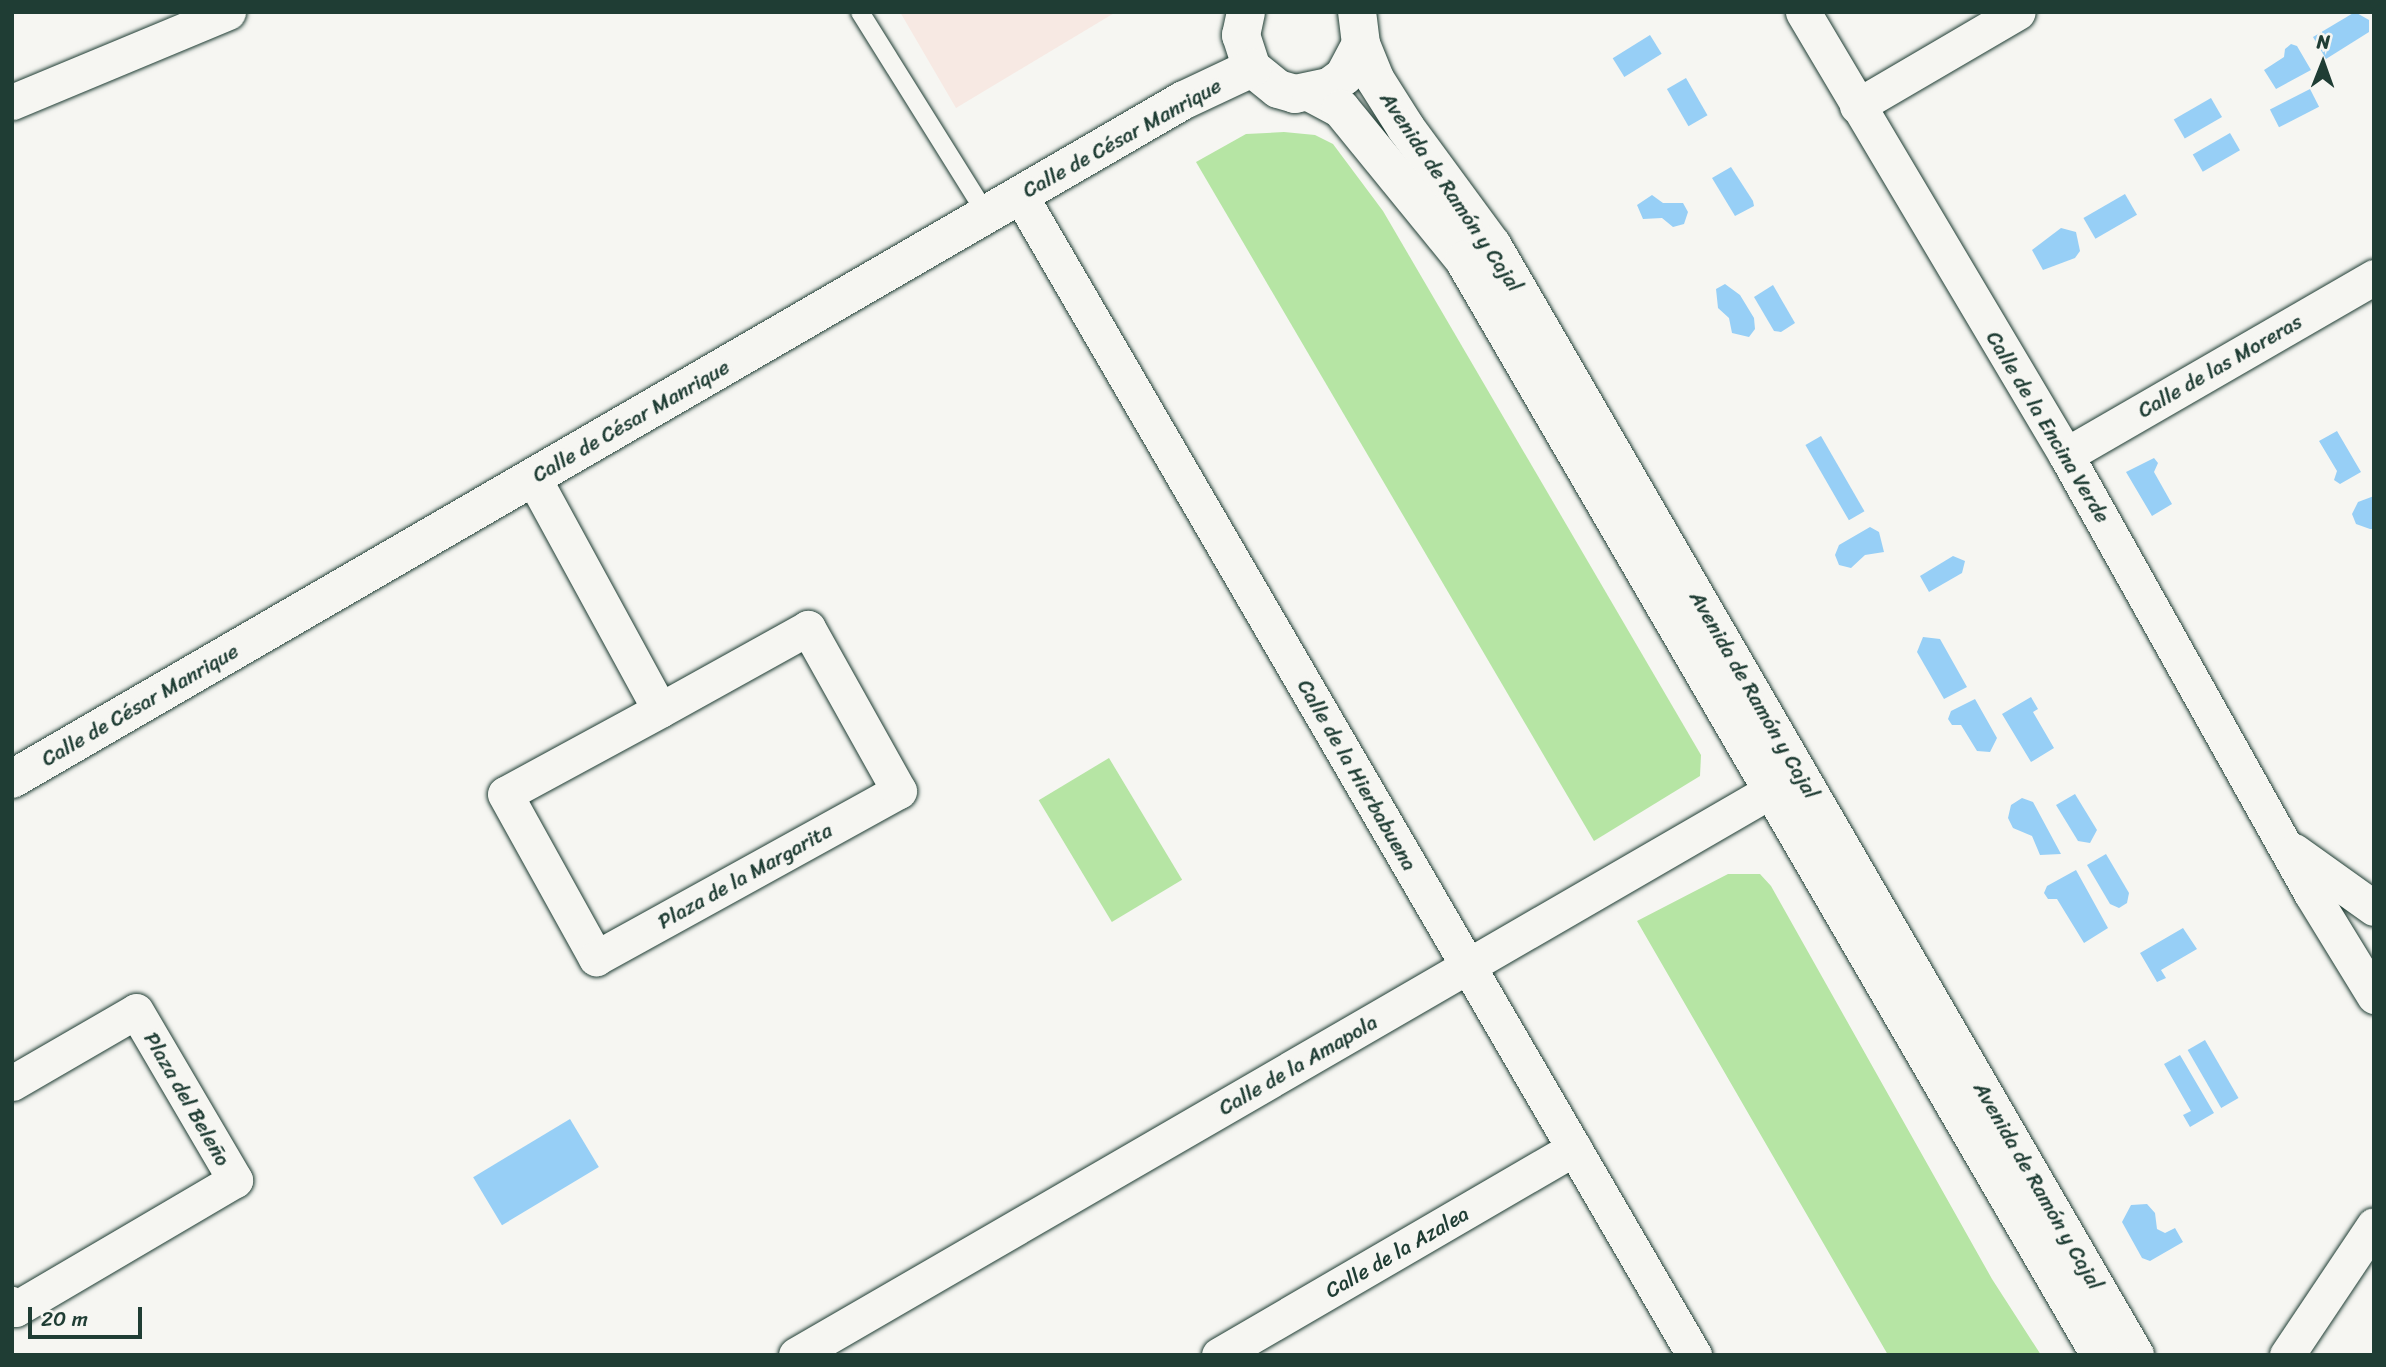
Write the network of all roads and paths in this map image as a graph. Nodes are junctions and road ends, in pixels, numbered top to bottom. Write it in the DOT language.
graph roads {
  1 [pos="228,12"];
  2 [pos="860,12"];
  3 [pos="1246,12"];
  4 [pos="1803,12"];
  5 [pos="2018,12"];
  6 [pos="1359,28"];
  7 [pos="1252,68"];
  8 [pos="1311,93"];
  9 [pos="12,102"];
  10 [pos="1857,106"];
  11 [pos="1020,195"];
  12 [pos="987,215"];
  13 [pos="2374,277"];
  14 [pos="2066,455"];
  15 [pos="534,478"];
  16 [pos="660,710"];
  17 [pos="12,779"];
  18 [pos="1786,782"];
  19 [pos="2286,844"];
  20 [pos="2374,908"];
  21 [pos="1467,965"];
  22 [pos="2374,996"];
  23 [pos="17,1070"];
  24 [pos="1574,1149"];
  25 [pos="2372,1220"];
  26 [pos="12,1304"];
  27 [pos="796,1355"];
  28 [pos="1219,1355"];
  29 [pos="1694,1355"];
  30 [pos="2099,1355"];
  31 [pos="2135,1355"];
  32 [pos="2287,1355"];
  1 -- 9 [label="street"];
  2 -- 12 [label="lane"];
  3 -- 7 [label="street"];
  4 -- 10 [label="street, Calle de la Encina Verde"];
  5 -- 10 [label="street"];
  6 -- 8 [label="street"];
  6 -- 18 [label="street, Avenida de Ramón y Cajal"];
  7 -- 8 [label="street, Avenida de Ramón y Cajal"];
  7 -- 11 [label="street, Calle de César Manrique"];
  8 -- 18 [label="street, Avenida de Ramón y Cajal"];
  10 -- 14 [label="street, Calle de la Encina Verde"];
  11 -- 12 [label="street, Calle de César Manrique"];
  11 -- 21 [label="street, Calle de la Hierbabuena"];
  12 -- 15 [label="street, Calle de César Manrique"];
  13 -- 14 [label="street, Calle de las Moreras"];
  14 -- 19 [label="street, Calle de la Encina Verde"];
  15 -- 16 [label="street"];
  15 -- 17 [label="street, Calle de César Manrique"];
  16 -- 16 [label="street, Plaza de la Margarita"];
  18 -- 21 [label="street, Calle de la Amapola"];
  18 -- 30 [label="street, Avenida de Ramón y Cajal"];
  18 -- 31 [label="street, Avenida de Ramón y Cajal"];
  19 -- 20 [label="street, Calle de la Encina Verde"];
  19 -- 22 [label="street, Calle de la Encina Verde"];
  21 -- 24 [label="street, Calle de la Hierbabuena"];
  21 -- 27 [label="street, Calle de la Amapola"];
  23 -- 26 [label="street, Plaza del Beleño"];
  24 -- 28 [label="street, Calle de la Azalea"];
  24 -- 29 [label="street, Calle de la Hierbabuena"];
  25 -- 32 [label="street"];
}
